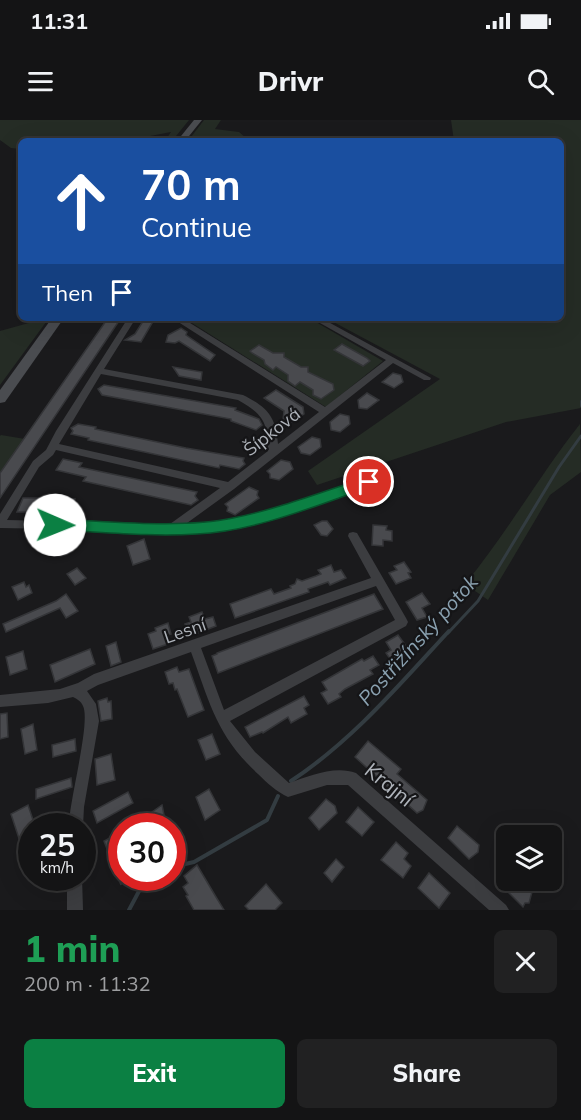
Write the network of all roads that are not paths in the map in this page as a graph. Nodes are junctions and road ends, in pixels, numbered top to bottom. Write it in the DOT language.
graph roads {
  1 [pos="198,120"];
  2 [pos="183,138"];
  3 [pos="56,321"];
  4 [pos="130,321"];
  5 [pos="181,321"];
  6 [pos="320,321"];
  7 [pos="391,360"];
  8 [pos="97,370"];
  9 [pos="427,378"];
  10 [pos="0,399"];
  11 [pos="325,411"];
  12 [pos="54,446"];
  13 [pos="273,452"];
  14 [pos="369,482"];
  15 [pos="230,486"];
  16 [pos="0,524"];
  17 [pos="172,528"];
  18 [pos="353,536"];
  19 [pos="379,580"];
  20 [pos="195,647"];
  21 [pos="76,692"];
  22 [pos="0,694"];
  23 [pos="0,701"];
  24 [pos="222,718"];
  25 [pos="77,813"];
  26 [pos="75,891"];
  27 [pos="75,910"];
  28 [pos="501,910"];
  1 -- 2 [label="main road"];
  3 -- 10 [label="main road"];
  4 -- 8 [label="street"];
  5 -- 11 [label="street"];
  6 -- 7 [label="street"];
  7 -- 9 [label="street"];
  7 -- 11 [label="street, Šípková"];
  8 -- 12 [label="street"];
  8 -- 13 [label="street"];
  11 -- 13 [label="street, Šípková"];
  12 -- 15 [label="street"];
  12 -- 16 [label="street"];
  13 -- 15 [label="street, Šípková"];
  14 -- 17 [label="lane"];
  15 -- 17 [label="street, Šípková"];
  16 -- 17 [label="street"];
  18 -- 19 [label="street"];
  19 -- 20 [label="street, Lesní"];
  19 -- 24 [label="street"];
  20 -- 21 [label="street, Lesní"];
  20 -- 24 [label="street, Krajní"];
  21 -- 23 [label="street, Lesní"];
  21 -- 25 [label="street"];
  22 -- 23 [label="street"];
  24 -- 28 [label="street, Krajní"];
  26 -- 27 [label="street"];
}
